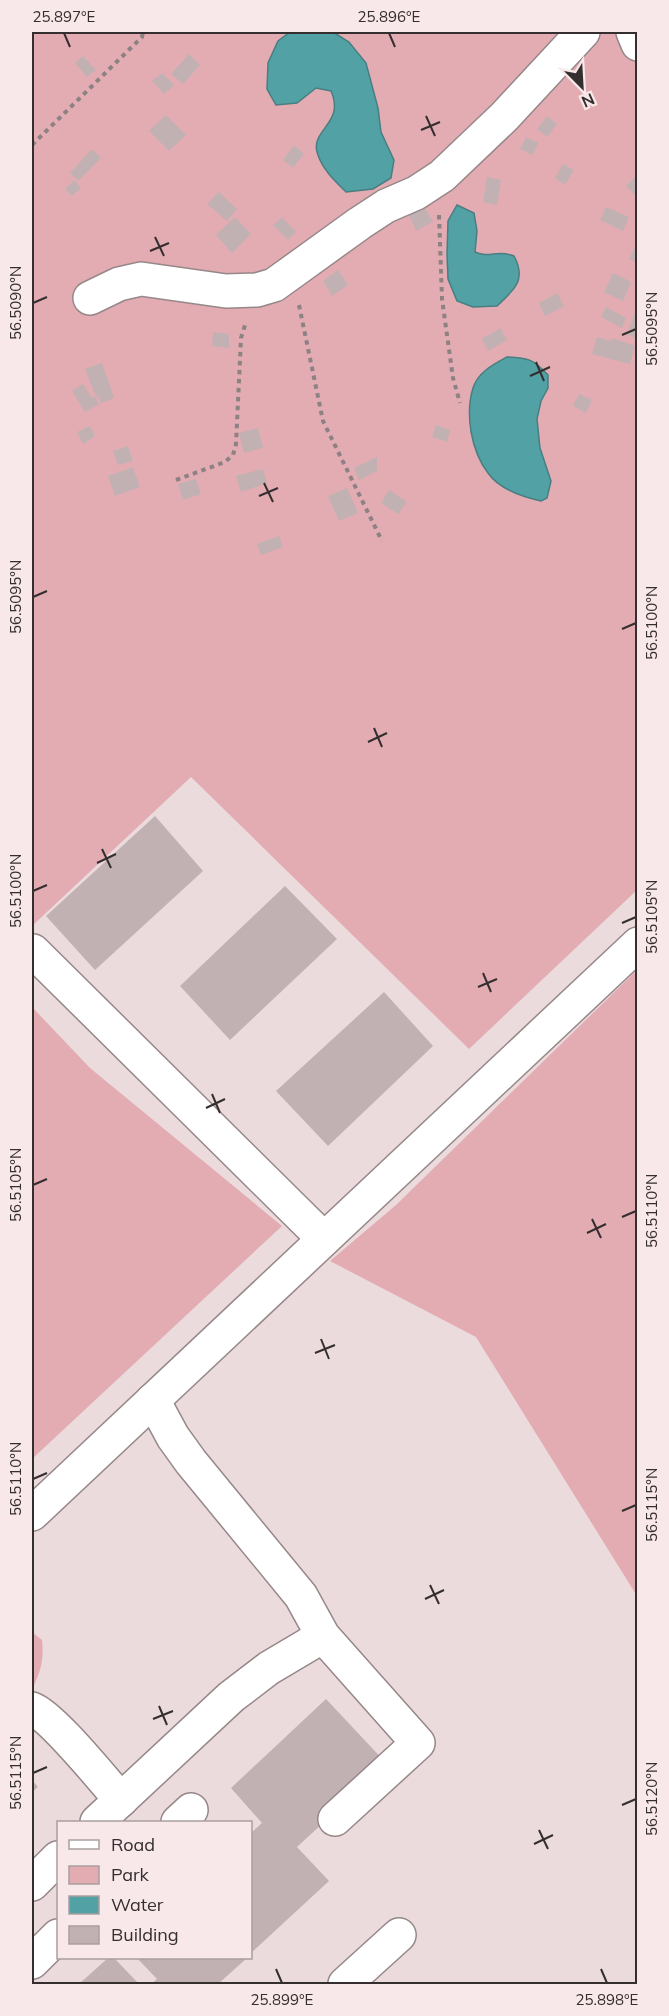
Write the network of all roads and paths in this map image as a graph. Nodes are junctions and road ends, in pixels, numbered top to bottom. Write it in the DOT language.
graph roads {
  1 [pos="143,32"];
  2 [pos="583,32"];
  3 [pos="633,32"];
  4 [pos="638,44"];
  5 [pos="32,145"];
  6 [pos="442,176"];
  7 [pos="279,280"];
  8 [pos="90,298"];
  9 [pos="460,404"];
  10 [pos="176,480"];
  11 [pos="382,541"];
  12 [pos="638,944"];
  13 [pos="33,951"];
  14 [pos="324,1239"];
  15 [pos="153,1400"];
  16 [pos="33,1509"];
  17 [pos="323,1636"];
  18 [pos="32,1709"];
  19 [pos="121,1800"];
  20 [pos="334,1819"];
  21 [pos="98,1821"];
  22 [pos="57,1859"];
  23 [pos="32,1884"];
  24 [pos="399,1935"];
  25 [pos="57,1937"];
  26 [pos="32,1962"];
  27 [pos="345,1984"];
  1 -- 5 [label="path"];
  2 -- 6 [label="street"];
  3 -- 4 [label="street"];
  6 -- 7 [label="street"];
  6 -- 9 [label="path"];
  7 -- 8 [label="street"];
  7 -- 10 [label="path"];
  7 -- 11 [label="path"];
  12 -- 14 [label="street"];
  13 -- 14 [label="street"];
  14 -- 15 [label="street"];
  15 -- 16 [label="street"];
  15 -- 17 [label="street"];
  17 -- 19 [label="street"];
  17 -- 20 [label="street"];
  18 -- 19 [label="street"];
  19 -- 21 [label="street"];
  22 -- 23 [label="street"];
  24 -- 27 [label="street"];
  25 -- 26 [label="street"];
}
